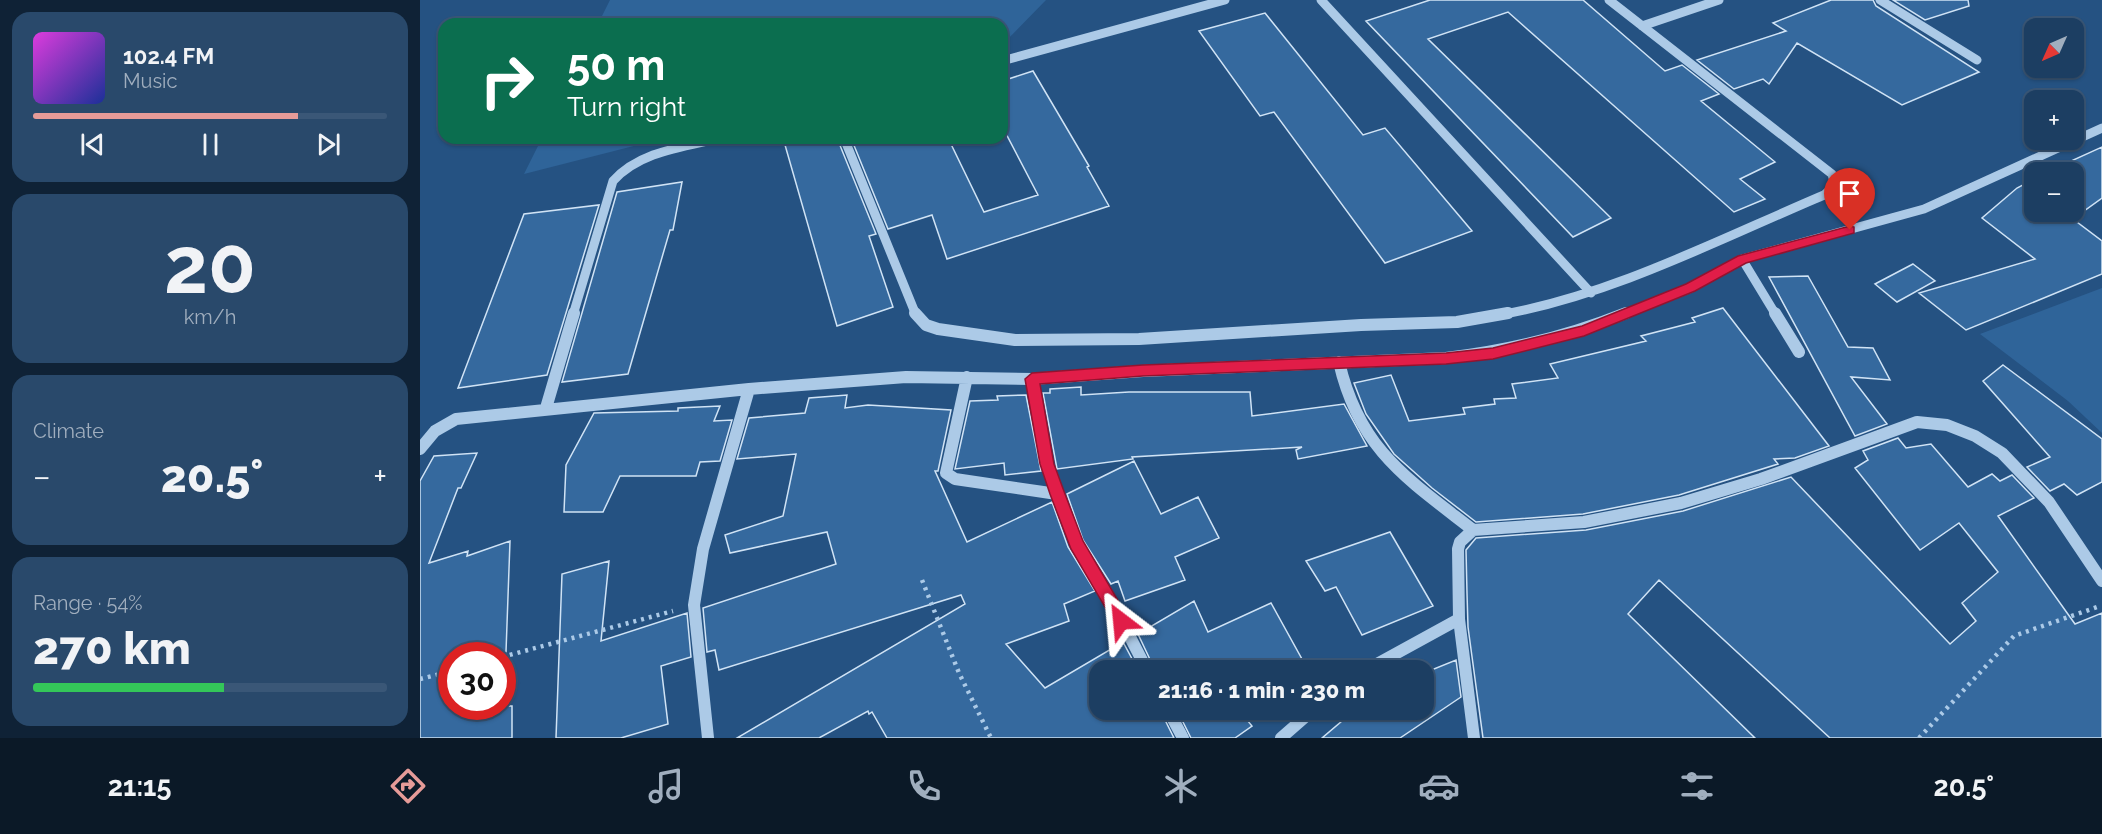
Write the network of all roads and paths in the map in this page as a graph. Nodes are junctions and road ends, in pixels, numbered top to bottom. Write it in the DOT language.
graph roads {
  1 [pos="1225,0"];
  2 [pos="1321,0"];
  3 [pos="1609,0"];
  4 [pos="1719,0"];
  5 [pos="1880,0"];
  6 [pos="1642,26"];
  7 [pos="1008,59"];
  8 [pos="1977,60"];
  9 [pos="2102,128"];
  10 [pos="698,144"];
  11 [pos="846,144"];
  12 [pos="1742,259"];
  13 [pos="1591,293"];
  14 [pos="1799,352"];
  15 [pos="1339,362"];
  16 [pos="967,377"];
  17 [pos="1032,379"];
  18 [pos="749,389"];
  19 [pos="546,408"];
  20 [pos="420,449"];
  21 [pos="1057,494"];
  22 [pos="1473,530"];
  23 [pos="922,580"];
  24 [pos="2102,581"];
  25 [pos="694,605"];
  26 [pos="2102,605"];
  27 [pos="1459,619"];
  28 [pos="516,653"];
  29 [pos="1142,660"];
  30 [pos="1384,660"];
  31 [pos="438,674"];
  32 [pos="420,679"];
  33 [pos="1173,720"];
  34 [pos="1302,720"];
  35 [pos="708,738"];
  36 [pos="992,738"];
  37 [pos="1183,738"];
  38 [pos="1281,738"];
  39 [pos="1474,738"];
  40 [pos="1919,738"];
  1 -- 7 [label="street"];
  2 -- 13 [label="street"];
  3 -- 6 [label="street"];
  4 -- 6 [label="street"];
  5 -- 8 [label="street"];
  6 -- 13 [label="street"];
  9 -- 12 [label="street"];
  10 -- 19 [label="street"];
  11 -- 13 [label="street"];
  12 -- 14 [label="street"];
  12 -- 15 [label="street"];
  15 -- 17 [label="street"];
  15 -- 22 [label="street"];
  16 -- 17 [label="street"];
  16 -- 18 [label="street"];
  16 -- 21 [label="street"];
  17 -- 21 [label="street"];
  18 -- 19 [label="street"];
  18 -- 25 [label="street"];
  19 -- 20 [label="street"];
  21 -- 29 [label="street"];
  22 -- 24 [label="street"];
  22 -- 27 [label="street"];
  23 -- 36 [label="path"];
  25 -- 28 [label="path"];
  25 -- 35 [label="street"];
  26 -- 40 [label="path"];
  27 -- 30 [label="street"];
  27 -- 39 [label="street"];
  31 -- 32 [label="path"];
  33 -- 37 [label="street"];
  34 -- 38 [label="street"];
}
